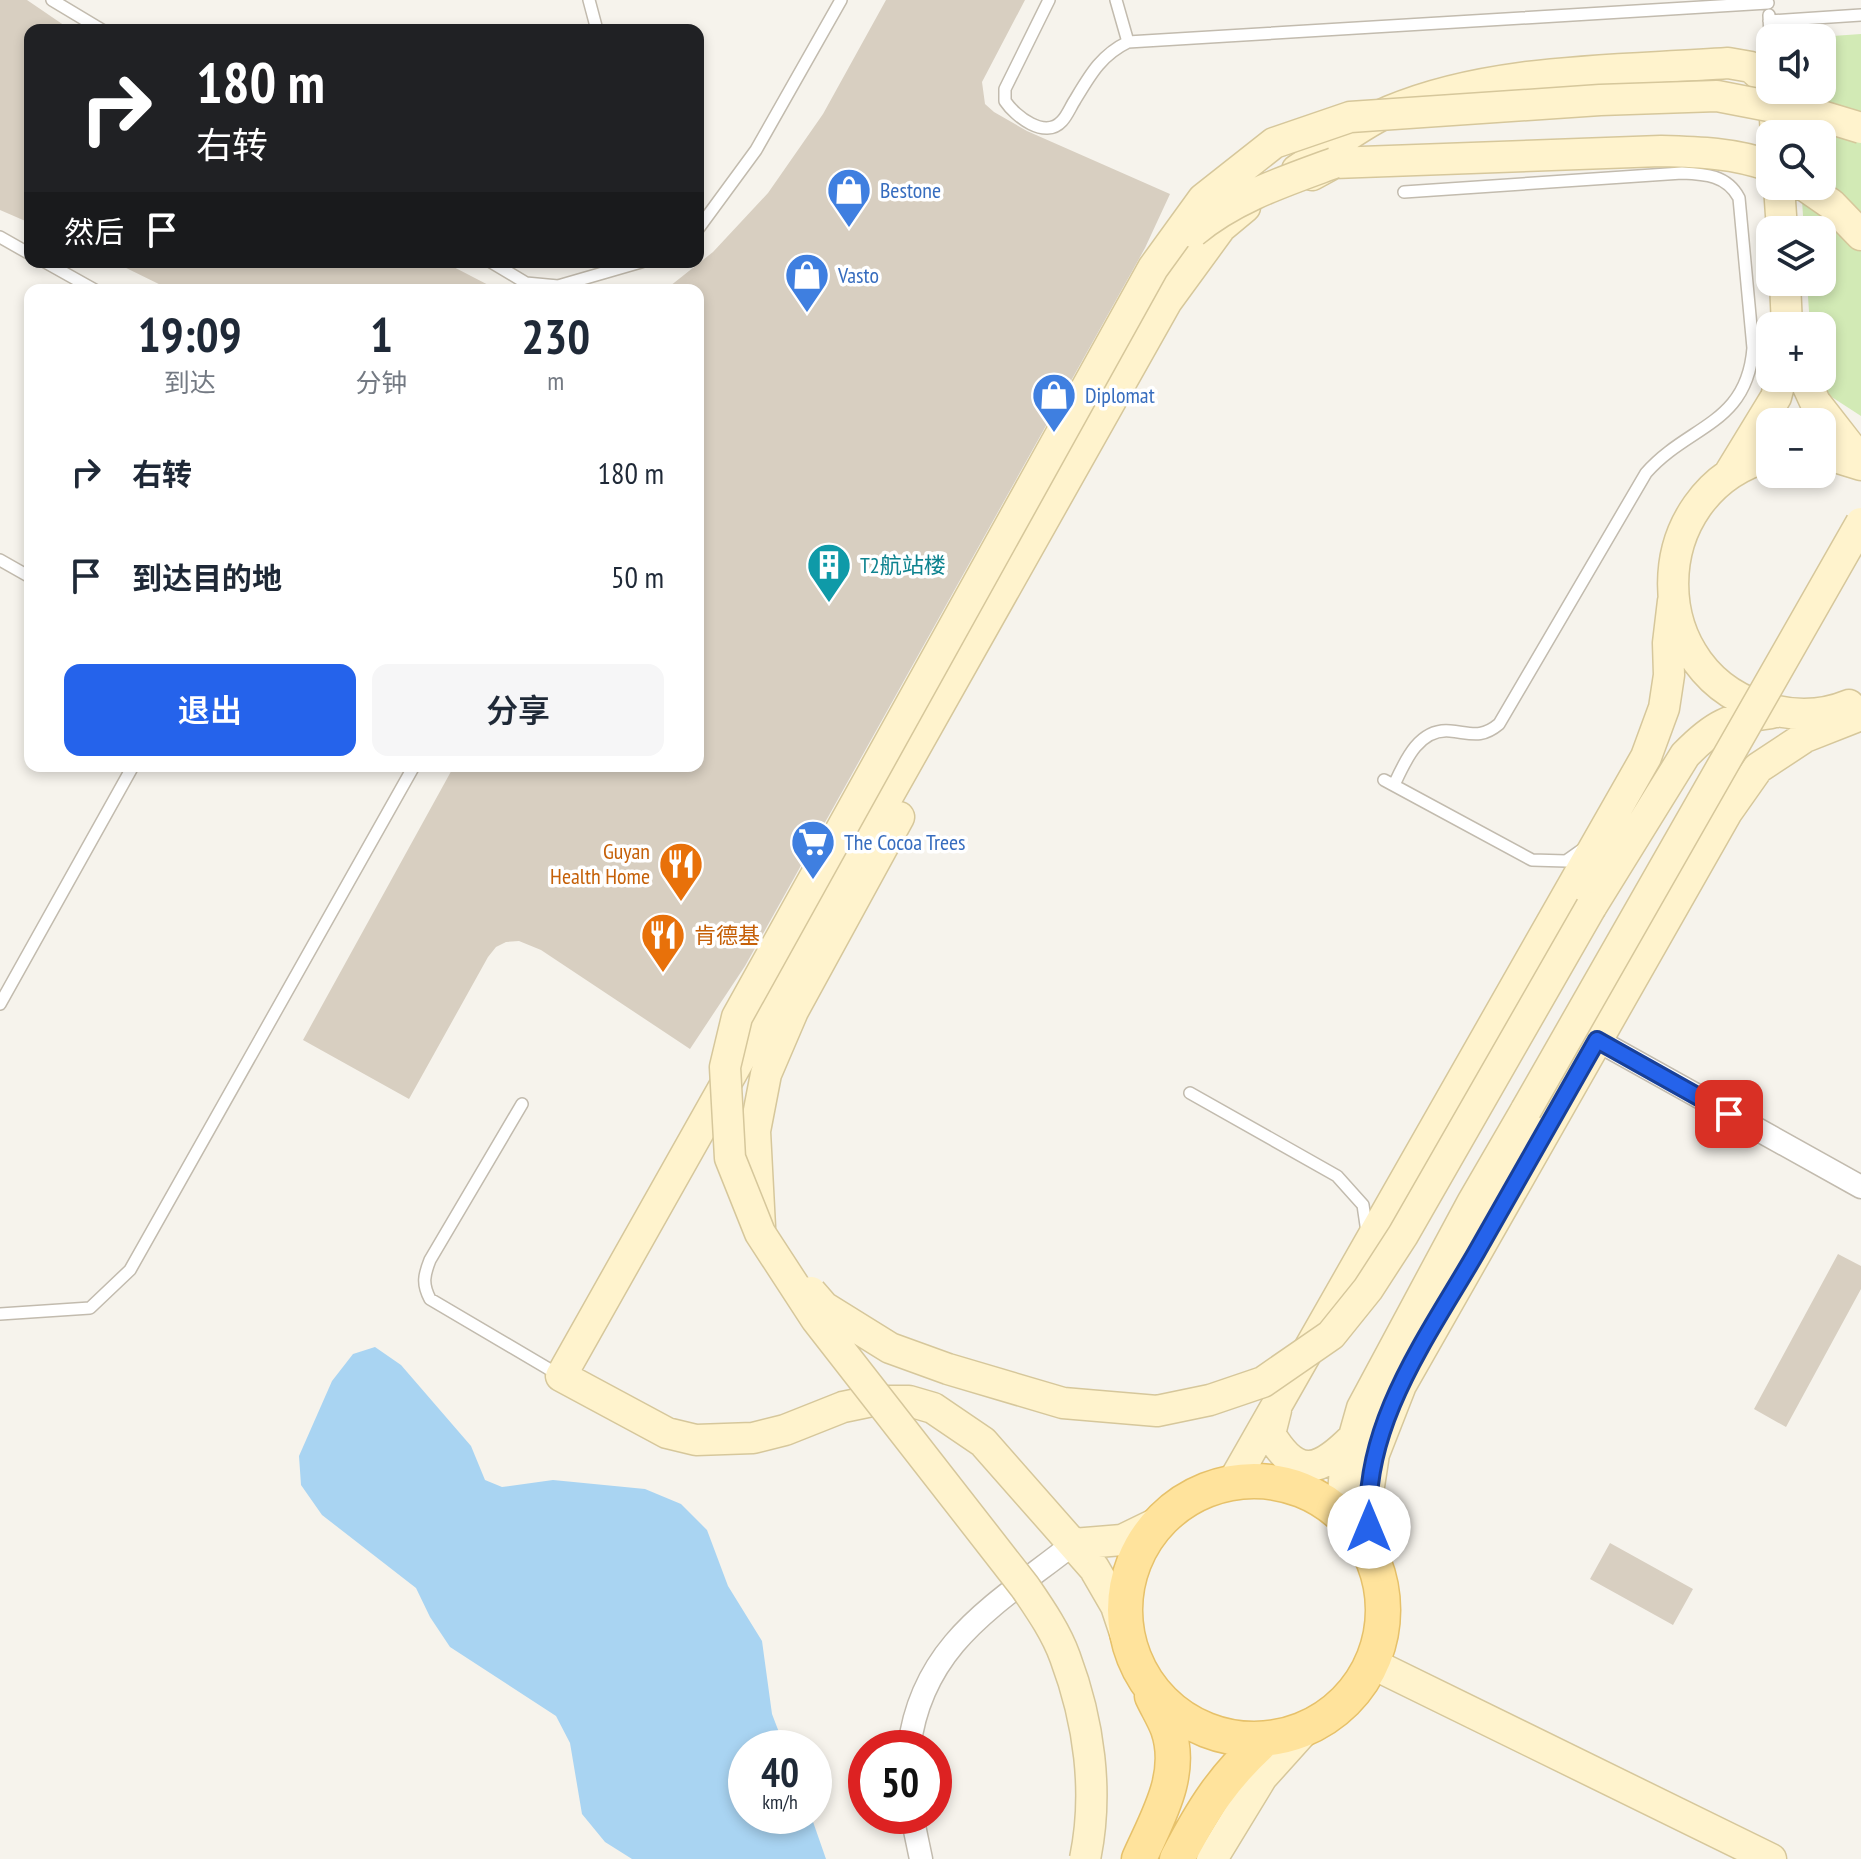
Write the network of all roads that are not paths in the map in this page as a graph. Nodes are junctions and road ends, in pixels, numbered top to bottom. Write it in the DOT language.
graph roads {
  1 [pos="52,0"];
  2 [pos="589,0"];
  3 [pos="841,0"];
  4 [pos="1049,0"];
  5 [pos="1116,0"];
  6 [pos="1768,2"];
  7 [pos="1861,15"];
  8 [pos="1769,21"];
  9 [pos="92,24"];
  10 [pos="595,24"];
  11 [pos="1769,24"];
  12 [pos="1128,42"];
  13 [pos="1756,71"];
  14 [pos="1861,128"];
  15 [pos="1756,162"];
  16 [pos="1334,163"];
  17 [pos="1404,192"];
  18 [pos="1825,200"];
  19 [pos="704,221"];
  20 [pos="1861,235"];
  21 [pos="0,237"];
  22 [pos="24,251"];
  23 [pos="56,268"];
  24 [pos="501,268"];
  25 [pos="620,268"];
  26 [pos="1153,268"];
  27 [pos="84,284"];
  28 [pos="537,284"];
  29 [pos="565,284"];
  30 [pos="1777,392"];
  31 [pos="1810,392"];
  32 [pos="1836,457"];
  33 [pos="1756,462"];
  34 [pos="1861,463"];
  35 [pos="1729,474"];
  36 [pos="1861,523"];
  37 [pos="0,560"];
  38 [pos="24,574"];
  39 [pos="1673,601"];
  40 [pos="1856,706"];
  41 [pos="1801,714"];
  42 [pos="130,772"];
  43 [pos="411,772"];
  44 [pos="1602,834"];
  45 [pos="0,1004"];
  46 [pos="1597,1040"];
  47 [pos="1190,1093"];
  48 [pos="522,1104"];
  49 [pos="1861,1187"];
  50 [pos="760,1233"];
  51 [pos="1369,1243"];
  52 [pos="0,1314"];
  53 [pos="561,1376"];
  54 [pos="1401,1385"];
  55 [pos="1277,1404"];
  56 [pos="1351,1440"];
  57 [pos="1233,1482"];
  58 [pos="1348,1521"];
  59 [pos="1159,1522"];
  60 [pos="1073,1544"];
  61 [pos="1371,1554"];
  62 [pos="1128,1642"];
  63 [pos="1371,1663"];
  64 [pos="1145,1681"];
  65 [pos="1307,1727"];
  66 [pos="913,1730"];
  67 [pos="1265,1739"];
  68 [pos="916,1834"];
  69 [pos="921,1859"];
  70 [pos="1085,1859"];
  71 [pos="1139,1859"];
  72 [pos="1177,1859"];
  73 [pos="1212,1859"];
  74 [pos="1771,1859"];
  1 -- 9 [label="lane"];
  2 -- 10 [label="lane"];
  3 -- 19 [label="lane"];
  4 -- 12 [label="lane"];
  5 -- 12 [label="lane"];
  6 -- 8 [label="lane"];
  6 -- 12 [label="lane"];
  7 -- 8 [label="lane"];
  8 -- 11 [label="lane"];
  13 -- 53 [label="main road"];
  14 -- 26 [label="main road, bridge"];
  15 -- 16 [label="main road"];
  16 -- 26 [label="main road, bridge"];
  16 -- 50 [label="main road, bridge"];
  17 -- 44 [label="lane"];
  18 -- 20 [label="main road"];
  21 -- 22 [label="lane"];
  23 -- 27 [label="lane"];
  24 -- 28 [label="lane"];
  25 -- 29 [label="lane"];
  26 -- 50 [label="main road, bridge"];
  30 -- 35 [label="main road"];
  31 -- 34 [label="main road"];
  32 -- 34 [label="main road"];
  33 -- 35 [label="main road"];
  35 -- 39 [label="main road"];
  36 -- 56 [label="main road, bridge"];
  37 -- 38 [label="lane"];
  39 -- 41 [label="main road"];
  39 -- 44 [label="main road"];
  40 -- 41 [label="main road"];
  40 -- 46 [label="main road"];
  41 -- 50 [label="main road, bridge"];
  42 -- 45 [label="lane"];
  43 -- 52 [label="lane"];
  44 -- 51 [label="main road"];
  46 -- 49 [label="street"];
  46 -- 54 [label="main road"];
  47 -- 51 [label="lane"];
  48 -- 53 [label="lane"];
  50 -- 70 [label="main road, bridge"];
  51 -- 55 [label="main road"];
  53 -- 60 [label="main road"];
  54 -- 56 [label="main road"];
  54 -- 61 [label="main road"];
  55 -- 56 [label="main road"];
  55 -- 57 [label="main road"];
  56 -- 58 [label="main road"];
  57 -- 58 [label="main road"];
  57 -- 59 [label="main road"];
  58 -- 61 [label="main road"];
  59 -- 60 [label="main road"];
  59 -- 62 [label="main road"];
  60 -- 62 [label="main road"];
  60 -- 66 [label="street"];
  61 -- 63 [label="main road"];
  62 -- 64 [label="main road"];
  63 -- 65 [label="main road"];
  63 -- 74 [label="main road"];
  64 -- 67 [label="main road"];
  64 -- 71 [label="main road"];
  65 -- 67 [label="main road"];
  65 -- 73 [label="main road"];
  67 -- 72 [label="main road"];
  68 -- 69 [label="street"];
}
